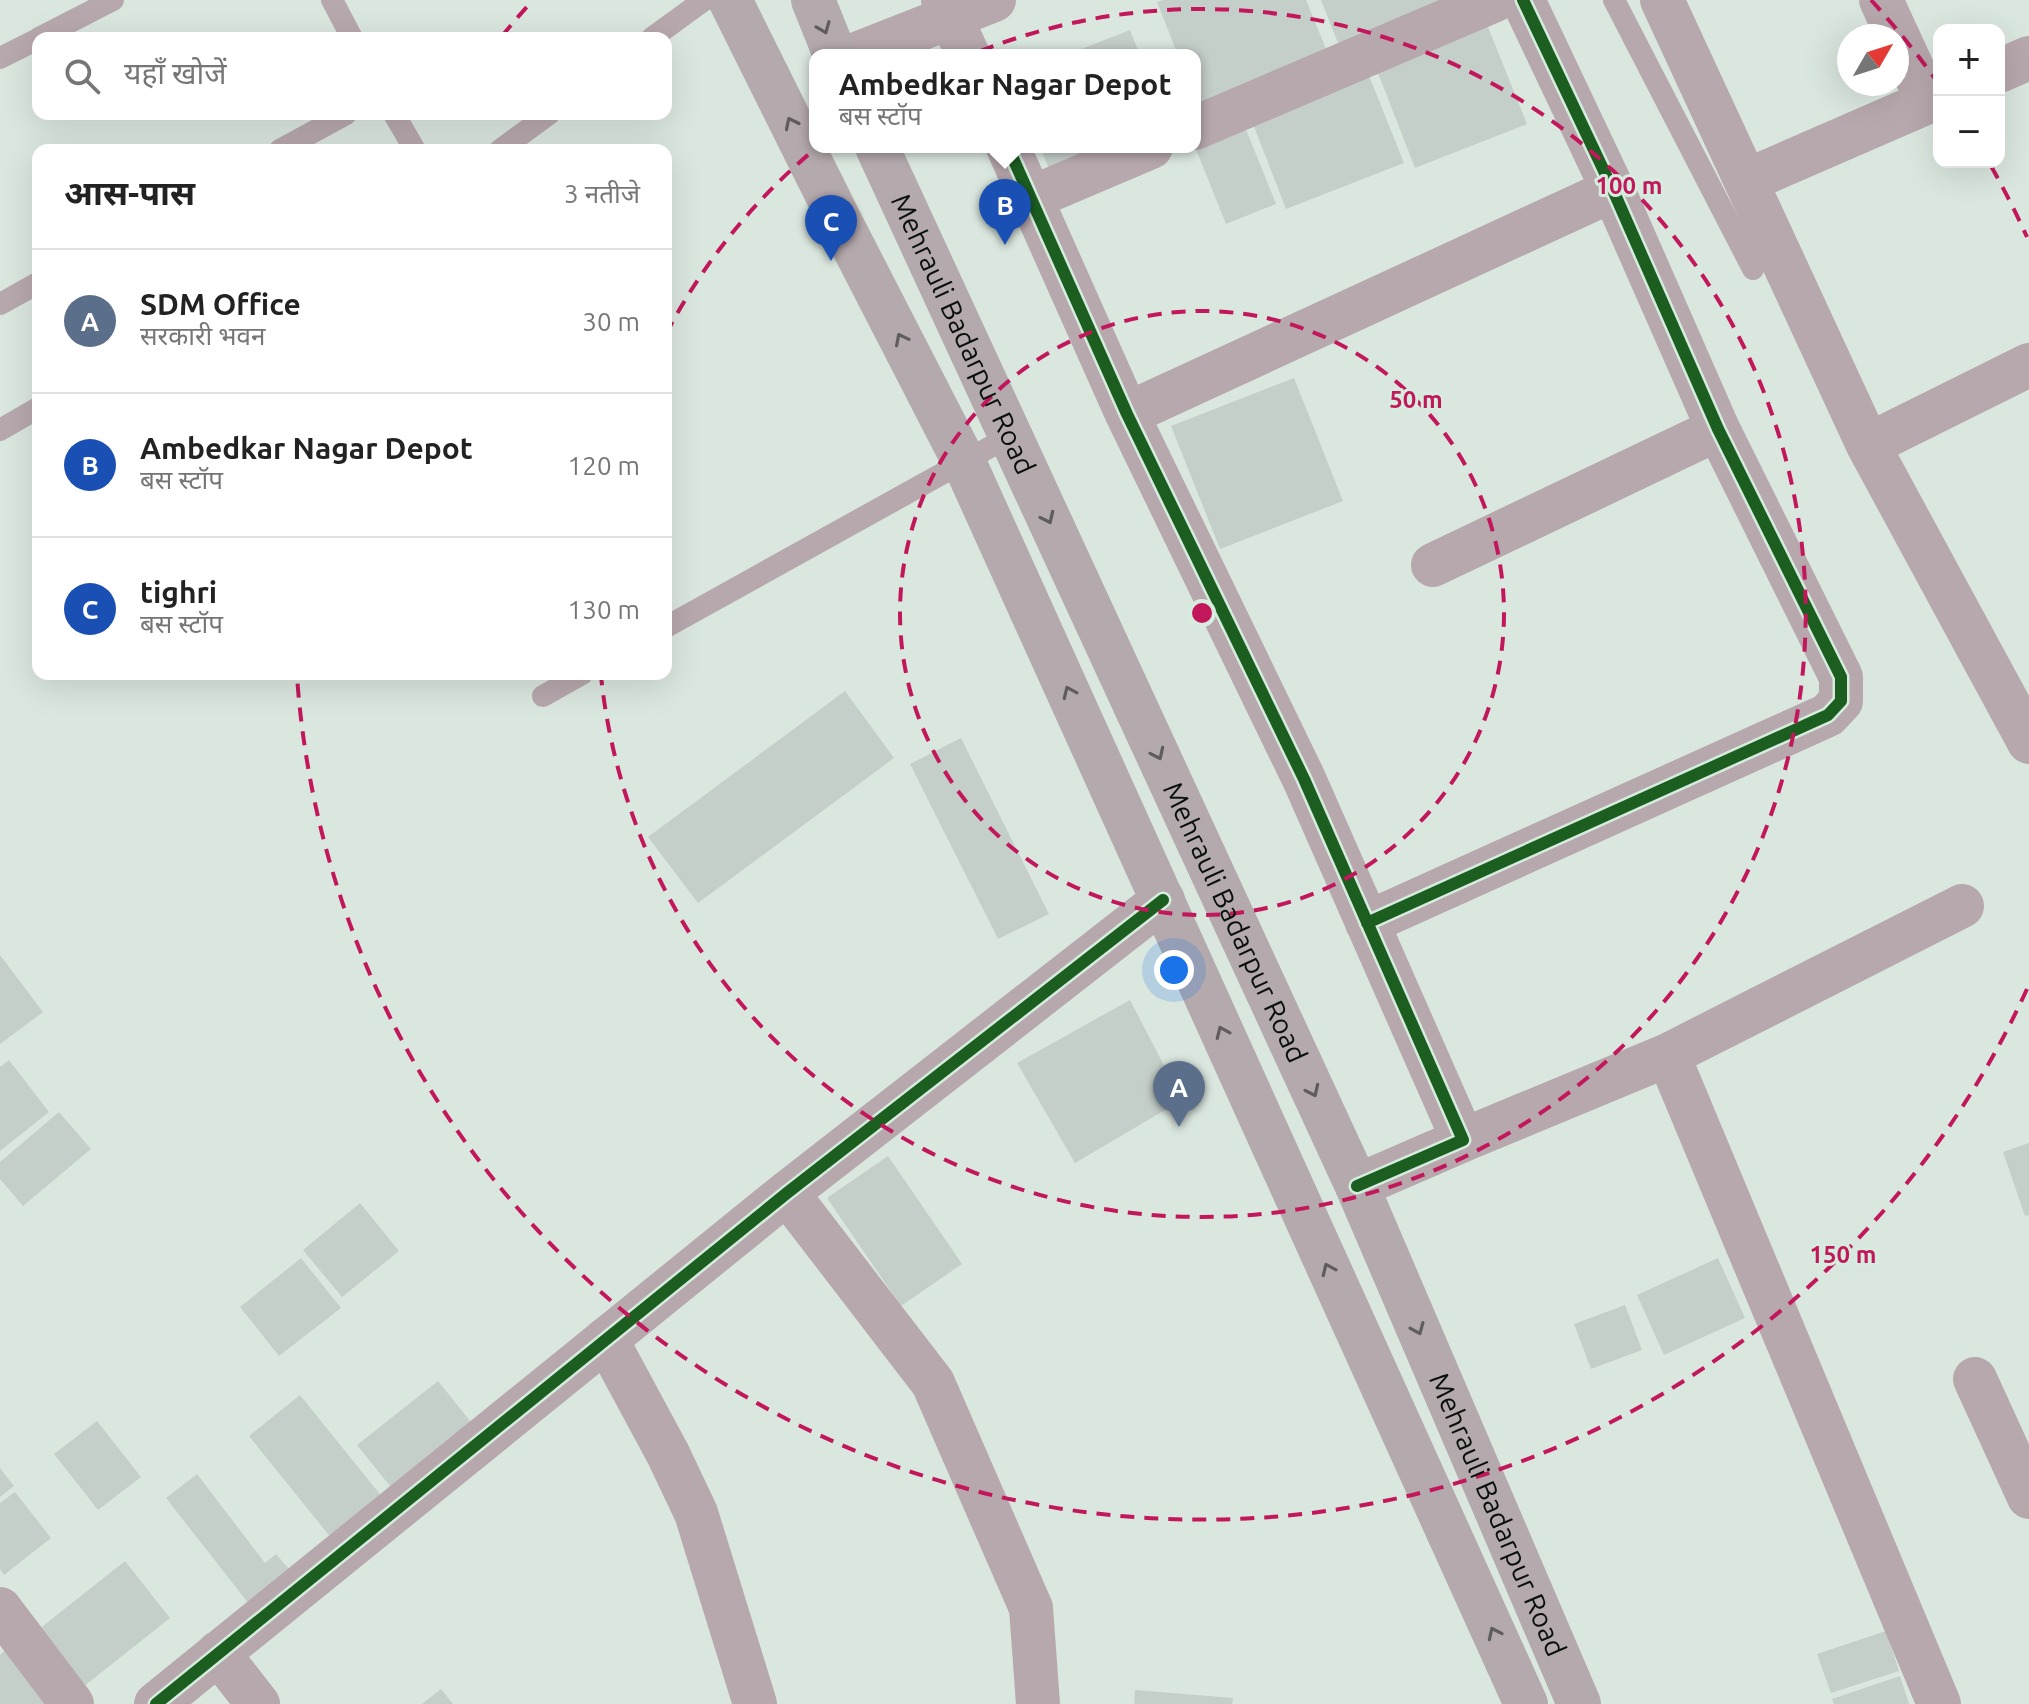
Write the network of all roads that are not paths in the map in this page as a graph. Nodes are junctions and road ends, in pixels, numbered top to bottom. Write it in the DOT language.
graph roads {
  1 [pos="113,0"];
  2 [pos="332,0"];
  3 [pos="704,0"];
  4 [pos="730,0"];
  5 [pos="813,0"];
  6 [pos="994,0"];
  7 [pos="1495,0"];
  8 [pos="1523,0"];
  9 [pos="1614,0"];
  10 [pos="1662,0"];
  11 [pos="1881,0"];
  12 [pos="954,24"];
  13 [pos="51,32"];
  14 [pos="349,32"];
  15 [pos="660,32"];
  16 [pos="32,42"];
  17 [pos="833,49"];
  18 [pos="873,49"];
  19 [pos="0,58"];
  20 [pos="2029,58"];
  21 [pos="2005,68"];
  22 [pos="1933,98"];
  23 [pos="1933,100"];
  24 [pos="335,120"];
  25 [pos="398,120"];
  26 [pos="541,120"];
  27 [pos="1201,125"];
  28 [pos="291,144"];
  29 [pos="412,144"];
  30 [pos="508,144"];
  31 [pos="880,153"];
  32 [pos="1011,153"];
  33 [pos="1137,153"];
  34 [pos="1746,181"];
  35 [pos="1613,190"];
  36 [pos="1031,198"];
  37 [pos="1753,269"];
  38 [pos="32,286"];
  39 [pos="0,304"];
  40 [pos="2029,365"];
  41 [pos="32,410"];
  42 [pos="1127,414"];
  43 [pos="3,419"];
  44 [pos="1718,429"];
  45 [pos="1010,436"];
  46 [pos="1868,445"];
  47 [pos="964,462"];
  48 [pos="1433,565"];
  49 [pos="672,624"];
  50 [pos="571,680"];
  51 [pos="543,696"];
  52 [pos="2029,742"];
  53 [pos="1163,900"];
  54 [pos="1962,906"];
  55 [pos="1367,923"];
  56 [pos="1668,1055"];
  57 [pos="1463,1140"];
  58 [pos="1357,1186"];
  59 [pos="787,1193"];
  60 [pos="606,1339"];
  61 [pos="1975,1379"];
  62 [pos="1486,1488"];
  63 [pos="2029,1497"];
  64 [pos="1438,1510"];
  65 [pos="0,1609"];
  66 [pos="218,1653"];
  67 [pos="72,1704"];
  68 [pos="156,1704"];
  69 [pos="258,1704"];
  70 [pos="755,1704"];
  71 [pos="1038,1704"];
  72 [pos="1526,1704"];
  73 [pos="1579,1704"];
  74 [pos="1939,1704"];
  1 -- 13 [label="lane"];
  2 -- 14 [label="lane"];
  3 -- 15 [label="lane"];
  47 -- 4 [label="main road, Mehrauli Badarpur Road, one-way"];
  5 -- 17 [label="main road, one-way"];
  6 -- 12 [label="street"];
  7 -- 27 [label="street"];
  8 -- 35 [label="street"];
  9 -- 37 [label="lane"];
  10 -- 34 [label="street"];
  11 -- 22 [label="street"];
  12 -- 18 [label="street"];
  16 -- 19 [label="lane"];
  20 -- 21 [label="street"];
  23 -- 34 [label="street"];
  24 -- 28 [label="lane"];
  25 -- 29 [label="lane"];
  26 -- 30 [label="lane"];
  31 -- 45 [label="main road, Mehrauli Badarpur Road"];
  32 -- 36 [label="street"];
  33 -- 36 [label="street"];
  34 -- 46 [label="street"];
  35 -- 42 [label="street"];
  35 -- 44 [label="street"];
  36 -- 42 [label="street"];
  38 -- 39 [label="lane"];
  40 -- 46 [label="street"];
  41 -- 43 [label="lane"];
  42 -- 55 [label="street"];
  44 -- 48 [label="street"];
  44 -- 55 [label="street"];
  45 -- 47 [label="lane"];
  45 -- 58 [label="main road, Mehrauli Badarpur Road, one-way"];
  46 -- 52 [label="street"];
  47 -- 49 [label="lane"];
  53 -- 47 [label="main road, Mehrauli Badarpur Road, one-way"];
  50 -- 51 [label="lane"];
  53 -- 59 [label="street"];
  64 -- 53 [label="main road, Mehrauli Badarpur Road, one-way"];
  54 -- 56 [label="street"];
  55 -- 57 [label="street"];
  56 -- 57 [label="street"];
  56 -- 74 [label="street"];
  57 -- 58 [label="street"];
  58 -- 62 [label="main road, Mehrauli Badarpur Road, one-way"];
  59 -- 60 [label="street"];
  59 -- 71 [label="street"];
  60 -- 66 [label="street"];
  60 -- 70 [label="street"];
  61 -- 63 [label="street"];
  62 -- 64 [label="main road"];
  62 -- 73 [label="main road, Mehrauli Badarpur Road"];
  72 -- 64 [label="main road, Mehrauli Badarpur Road, one-way"];
  65 -- 67 [label="street"];
  66 -- 68 [label="street"];
  66 -- 69 [label="street"];
}
